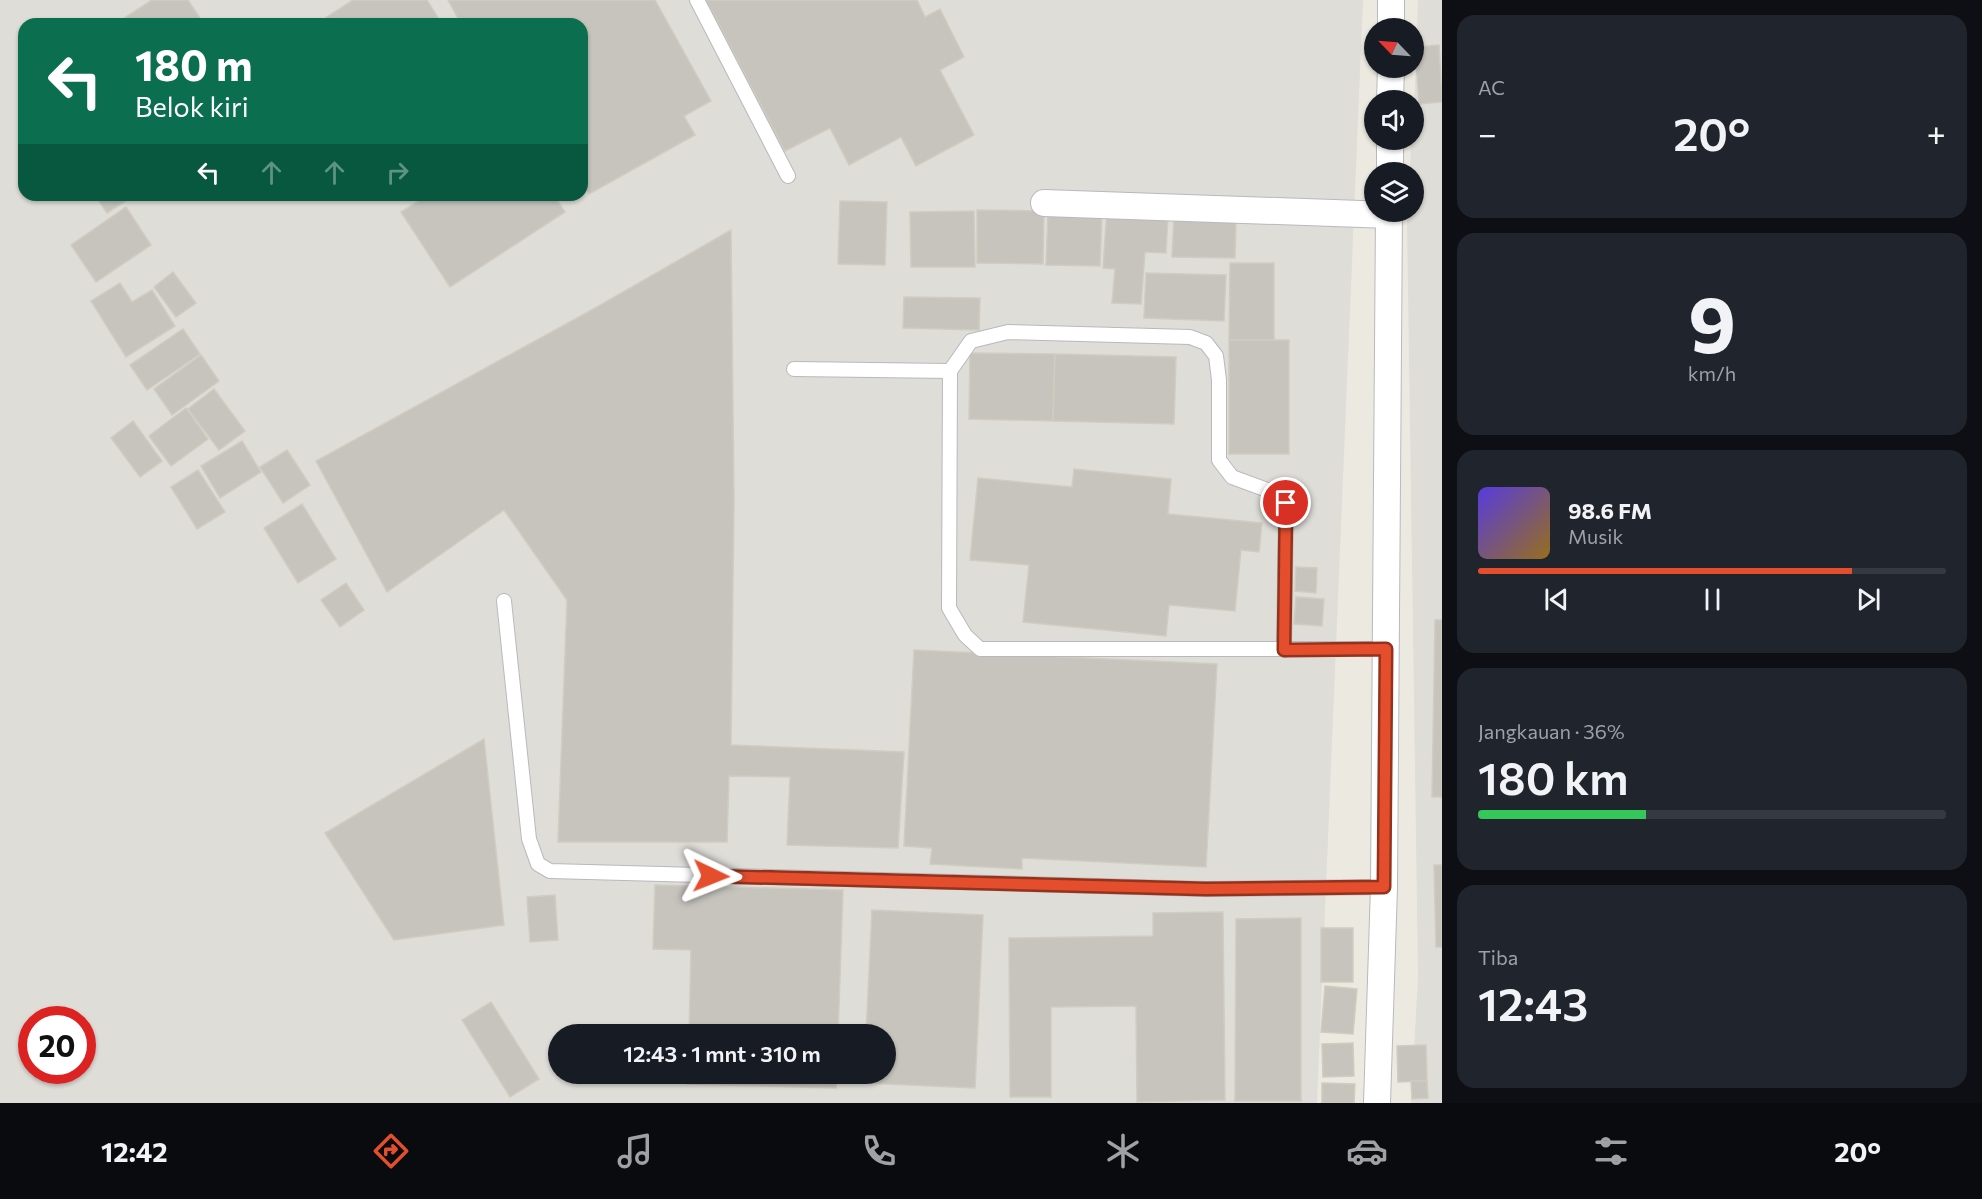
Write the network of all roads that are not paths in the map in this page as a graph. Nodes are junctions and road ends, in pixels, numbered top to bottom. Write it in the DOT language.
graph roads {
  1 [pos="697,0"];
  2 [pos="1391,0"];
  3 [pos="1391,18"];
  4 [pos="788,176"];
  5 [pos="1044,203"];
  6 [pos="1364,212"];
  7 [pos="1389,222"];
  8 [pos="794,369"];
  9 [pos="950,371"];
  10 [pos="504,601"];
  11 [pos="1386,649"];
  12 [pos="1284,650"];
  13 [pos="1384,887"];
  14 [pos="1377,1103"];
  1 -- 4 [label="lane"];
  2 -- 3 [label="street"];
  5 -- 6 [label="street"];
  7 -- 11 [label="street"];
  8 -- 9 [label="lane"];
  9 -- 12 [label="lane"];
  9 -- 12 [label="lane"];
  10 -- 13 [label="lane"];
  11 -- 12 [label="lane"];
  11 -- 13 [label="street"];
  13 -- 14 [label="street"];
}
